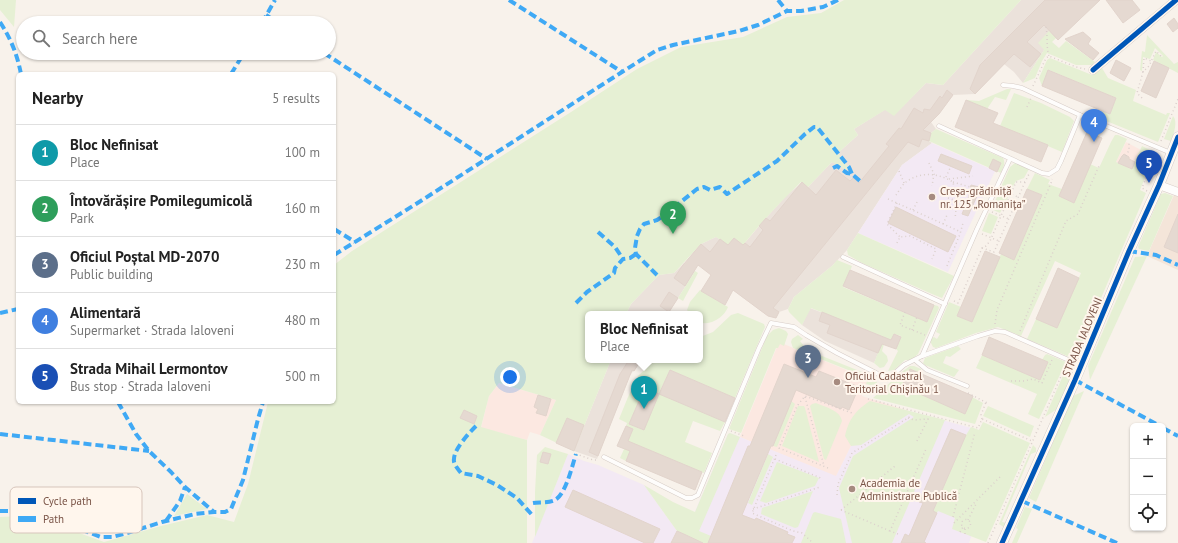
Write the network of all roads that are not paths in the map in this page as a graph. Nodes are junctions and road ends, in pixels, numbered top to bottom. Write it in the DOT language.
graph roads {
  1 [pos="1176,0"];
  2 [pos="1093,70"];
  3 [pos="1003,85"];
  4 [pos="1080,115"];
  5 [pos="939,126"];
  6 [pos="1178,137"];
  7 [pos="1171,153"];
  8 [pos="1010,159"];
  9 [pos="1159,185"];
  10 [pos="1178,192"];
  11 [pos="843,257"];
  12 [pos="945,304"];
  13 [pos="922,356"];
  14 [pos="915,360"];
  15 [pos="1081,365"];
  16 [pos="966,386"];
  17 [pos="604,457"];
  18 [pos="1002,543"];
  1 -- 2 [label="street"];
  3 -- 4 [label="lane"];
  4 -- 7 [label="lane"];
  4 -- 8 [label="lane"];
  5 -- 8 [label="lane"];
  6 -- 7 [label="street, STRADA IALOVENI"];
  7 -- 9 [label="street, STRADA IALOVENI"];
  8 -- 12 [label="lane"];
  9 -- 10 [label="street"];
  9 -- 15 [label="street, STRADA IALOVENI"];
  11 -- 12 [label="lane"];
  12 -- 13 [label="lane"];
  13 -- 14 [label="lane"];
  13 -- 15 [label="lane"];
  14 -- 16 [label="lane"];
  14 -- 17 [label="lane"];
  15 -- 18 [label="street, STRADA IALOVENI"];
}
